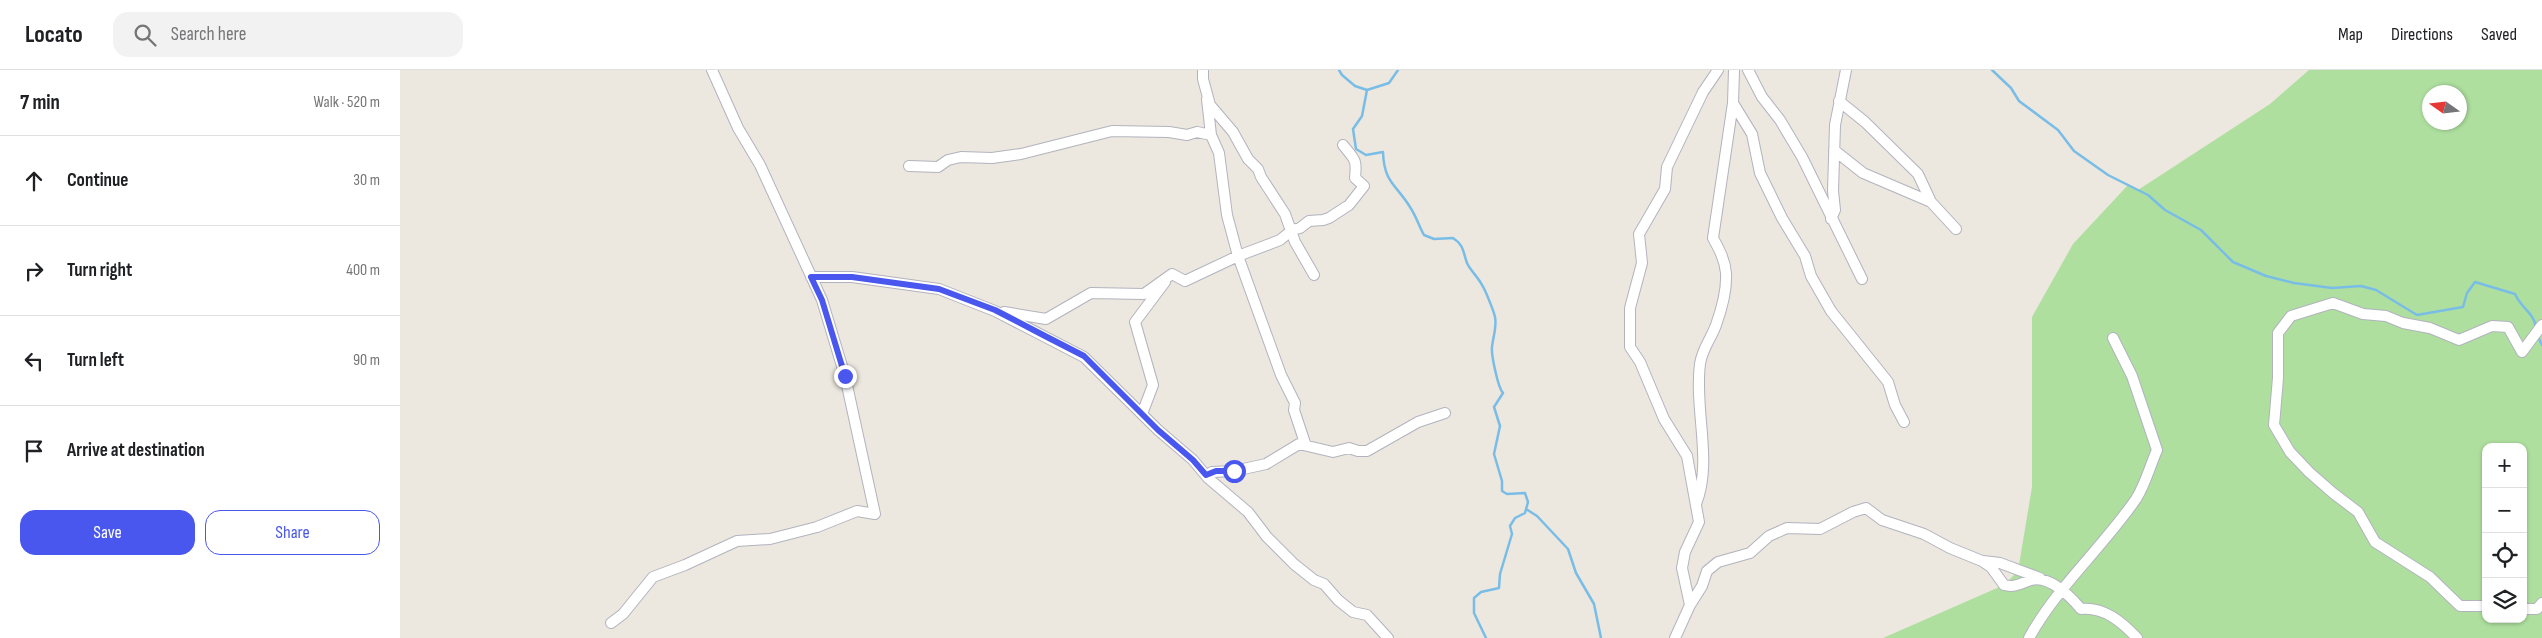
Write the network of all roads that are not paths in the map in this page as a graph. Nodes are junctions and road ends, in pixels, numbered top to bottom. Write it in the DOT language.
graph roads {
  1 [pos="712,70"];
  2 [pos="1203,70"];
  3 [pos="1718,70"];
  4 [pos="1734,70"];
  5 [pos="1748,70"];
  6 [pos="1846,70"];
  7 [pos="1207,99"];
  8 [pos="1839,101"];
  9 [pos="1733,104"];
  10 [pos="1211,135"];
  11 [pos="1343,145"];
  12 [pos="1834,150"];
  13 [pos="910,166"];
  14 [pos="1931,202"];
  15 [pos="1831,219"];
  16 [pos="1956,229"];
  17 [pos="1292,230"];
  18 [pos="1238,256"];
  19 [pos="1172,274"];
  20 [pos="1314,276"];
  21 [pos="811,277"];
  22 [pos="1862,279"];
  23 [pos="995,310"];
  24 [pos="2542,325"];
  25 [pos="2113,338"];
  26 [pos="1446,413"];
  27 [pos="1142,414"];
  28 [pos="1904,422"];
  29 [pos="1305,444"];
  30 [pos="1206,475"];
  31 [pos="1695,505"];
  32 [pos="1982,561"];
  33 [pos="2041,579"];
  34 [pos="2062,592"];
  35 [pos="2542,603"];
  36 [pos="1690,605"];
  37 [pos="2482,606"];
  38 [pos="2527,609"];
  39 [pos="611,623"];
  40 [pos="1388,638"];
  41 [pos="1676,638"];
  42 [pos="2029,638"];
  43 [pos="2137,638"];
  1 -- 21 [label="street"];
  2 -- 7 [label="street"];
  3 -- 31 [label="street"];
  4 -- 9 [label="street"];
  5 -- 15 [label="street"];
  6 -- 8 [label="street"];
  7 -- 10 [label="street"];
  7 -- 17 [label="street"];
  8 -- 12 [label="street"];
  8 -- 14 [label="street"];
  9 -- 28 [label="street"];
  9 -- 31 [label="street"];
  10 -- 13 [label="street"];
  10 -- 18 [label="street"];
  11 -- 17 [label="street"];
  12 -- 14 [label="street"];
  12 -- 15 [label="street"];
  14 -- 16 [label="street"];
  15 -- 22 [label="street"];
  17 -- 18 [label="street"];
  17 -- 20 [label="street"];
  18 -- 19 [label="street"];
  18 -- 29 [label="street"];
  19 -- 23 [label="street"];
  19 -- 27 [label="street"];
  21 -- 23 [label="street"];
  21 -- 39 [label="street"];
  23 -- 27 [label="street"];
  24 -- 37 [label="street"];
  25 -- 34 [label="street"];
  26 -- 29 [label="street"];
  27 -- 30 [label="street"];
  29 -- 30 [label="street"];
  30 -- 40 [label="street"];
  31 -- 36 [label="street"];
  32 -- 33 [label="street"];
  32 -- 33 [label="street"];
  32 -- 36 [label="street"];
  33 -- 34 [label="street"];
  34 -- 42 [label="street"];
  34 -- 43 [label="street"];
  35 -- 38 [label="street"];
  36 -- 41 [label="street"];
}
